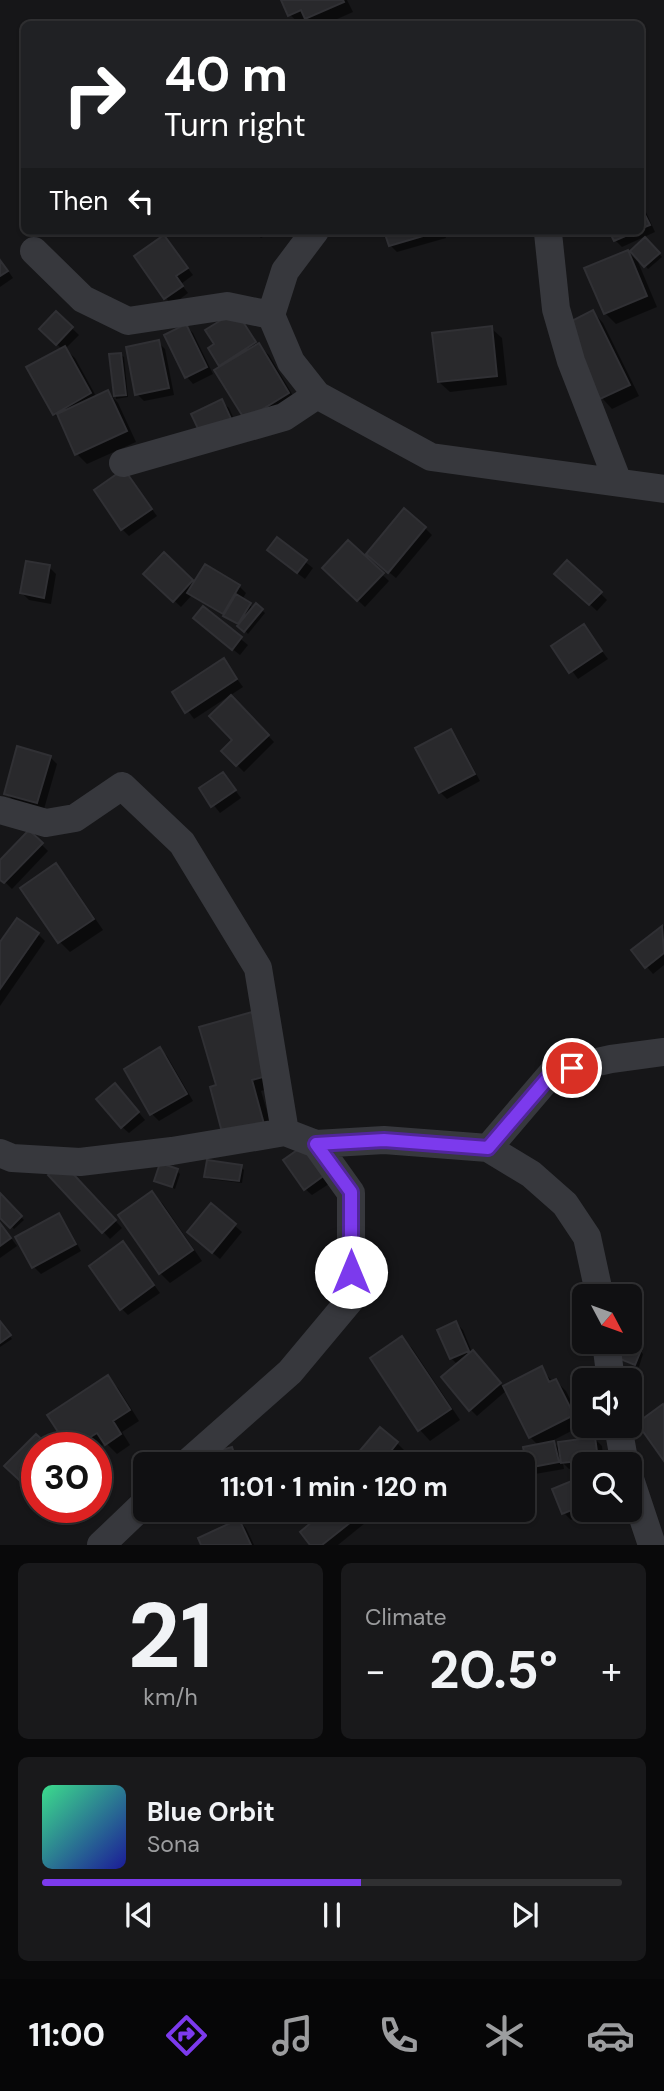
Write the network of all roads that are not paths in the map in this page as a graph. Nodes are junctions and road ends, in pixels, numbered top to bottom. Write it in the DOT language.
graph roads {
  1 [pos="312,235"];
  2 [pos="548,235"];
  3 [pos="34,251"];
  4 [pos="271,315"];
  5 [pos="317,395"];
  6 [pos="123,463"];
  7 [pos="618,482"];
  8 [pos="664,489"];
  9 [pos="0,810"];
  10 [pos="664,1052"];
  11 [pos="285,1132"];
  12 [pos="316,1144"];
  13 [pos="488,1148"];
  14 [pos="0,1153"];
  15 [pos="597,1284"];
  16 [pos="200,1452"];
  17 [pos="133,1514"];
  18 [pos="642,1515"];
  19 [pos="101,1545"];
  20 [pos="652,1545"];
  1 -- 4 [label="street"];
  2 -- 7 [label="street"];
  3 -- 4 [label="street"];
  4 -- 5 [label="street"];
  5 -- 6 [label="street"];
  5 -- 7 [label="street"];
  7 -- 8 [label="street"];
  9 -- 11 [label="street"];
  10 -- 13 [label="street"];
  11 -- 12 [label="street"];
  11 -- 14 [label="street"];
  12 -- 13 [label="street"];
  12 -- 16 [label="street"];
  13 -- 15 [label="street"];
  17 -- 19 [label="street"];
  18 -- 20 [label="street"];
}
